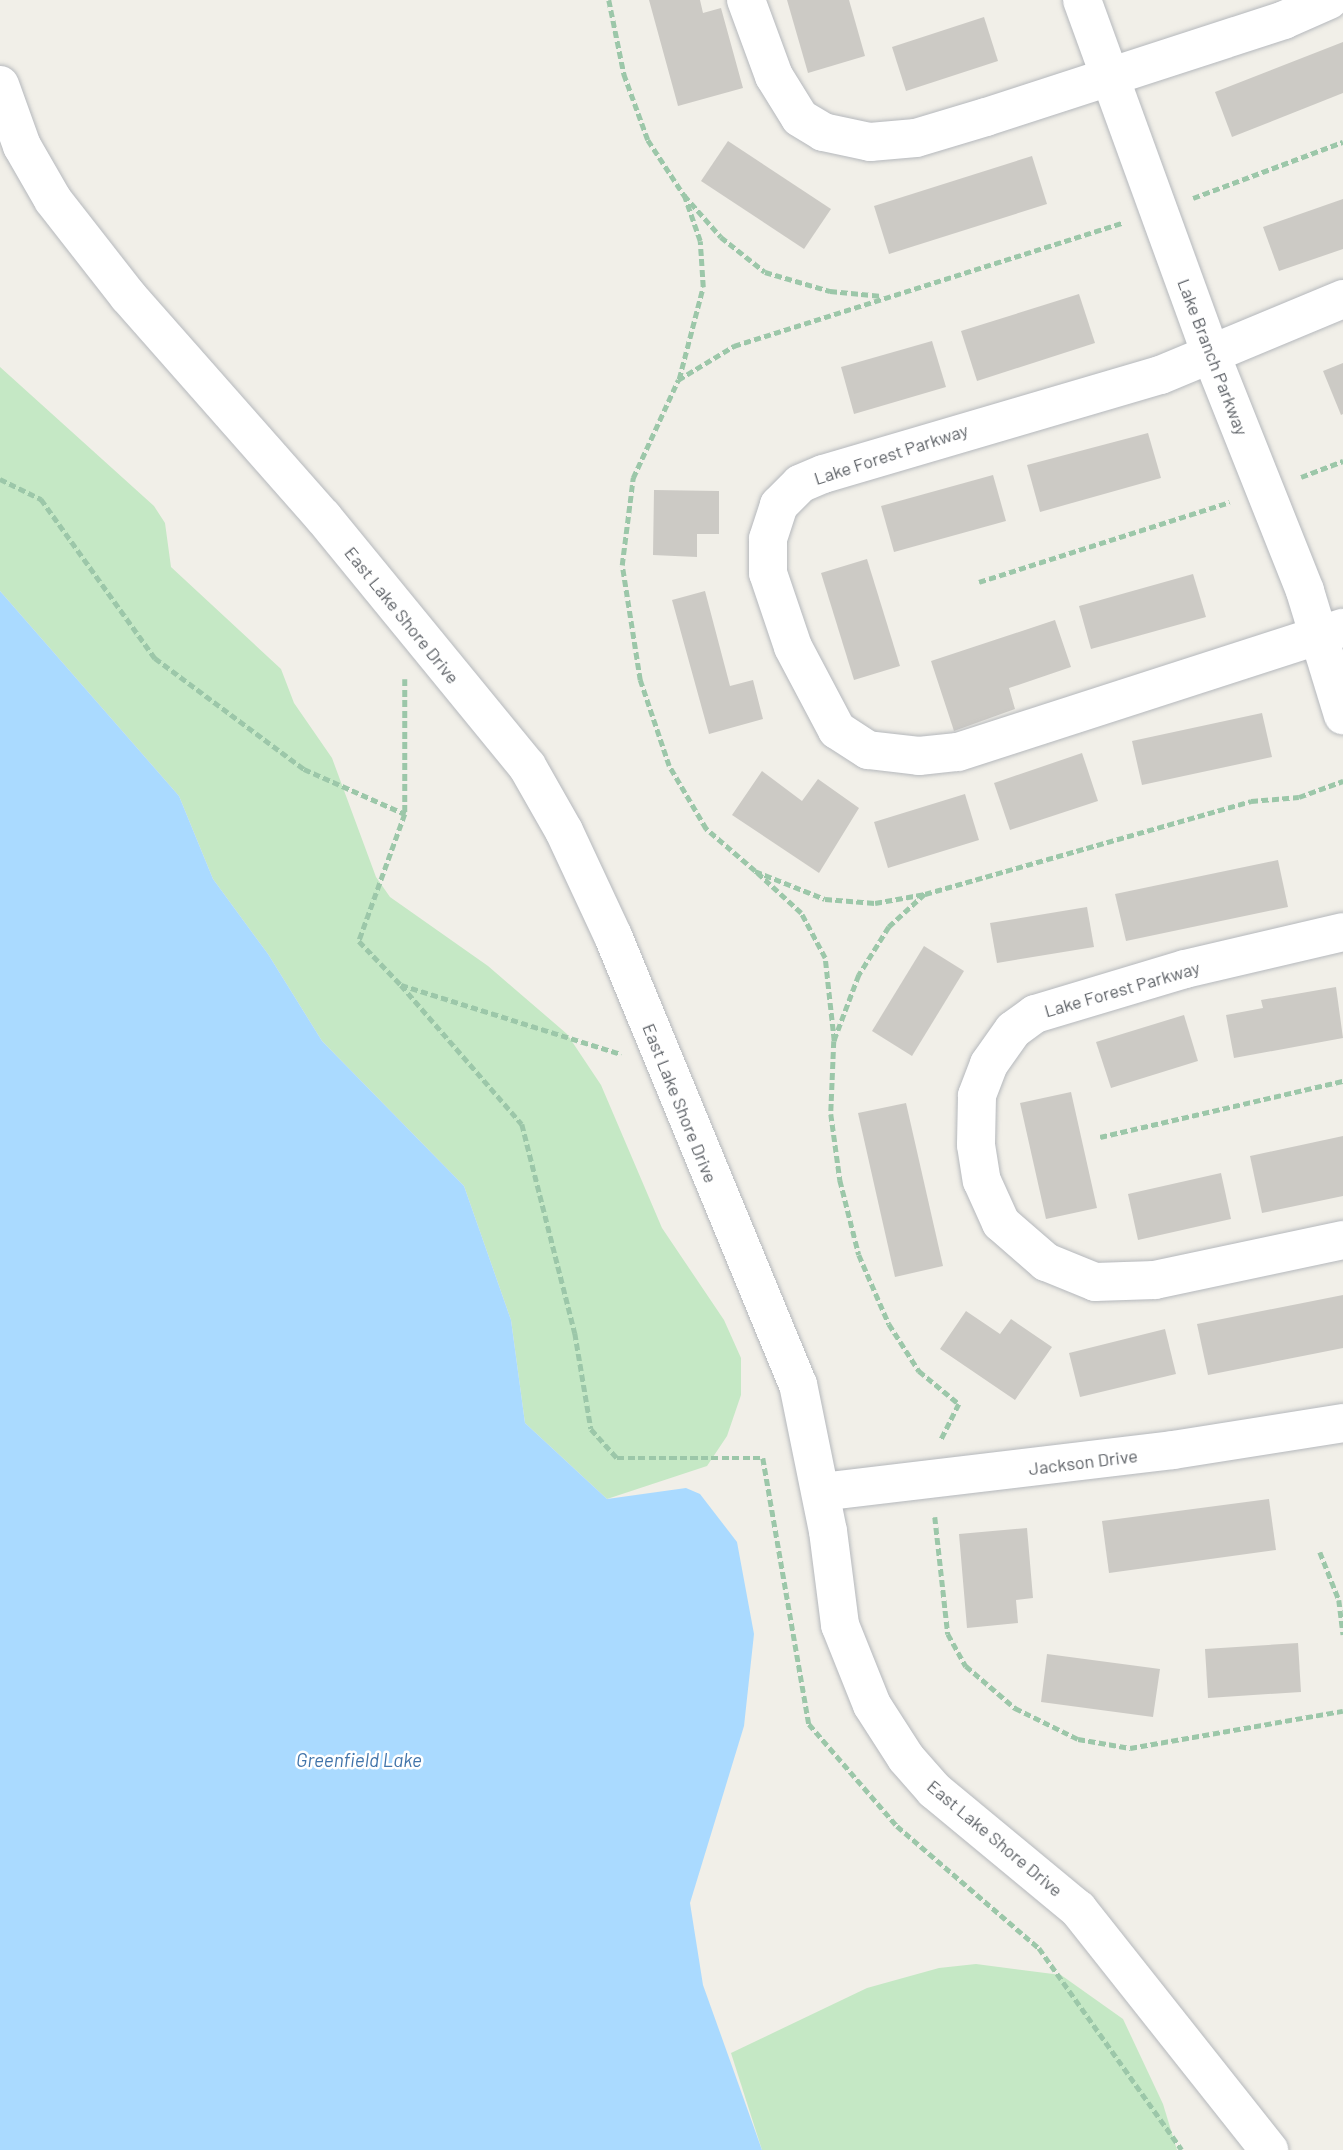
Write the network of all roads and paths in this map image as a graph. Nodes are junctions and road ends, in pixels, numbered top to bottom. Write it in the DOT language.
graph roads {
  1 [pos="609,0"];
  2 [pos="746,0"];
  3 [pos="1082,0"];
  4 [pos="1329,0"];
  5 [pos="1108,77"];
  6 [pos="0,85"];
  7 [pos="1343,142"];
  8 [pos="684,195"];
  9 [pos="1158,212"];
  10 [pos="886,297"];
  11 [pos="1343,299"];
  12 [pos="1212,357"];
  13 [pos="678,380"];
  14 [pos="1343,461"];
  15 [pos="0,479"];
  16 [pos="1265,491"];
  17 [pos="979,582"];
  18 [pos="404,619"];
  19 [pos="1331,632"];
  20 [pos="1343,715"];
  21 [pos="1343,781"];
  22 [pos="405,814"];
  23 [pos="755,871"];
  24 [pos="925,894"];
  25 [pos="1343,932"];
  26 [pos="401,985"];
  27 [pos="664,1067"];
  28 [pos="1343,1081"];
  29 [pos="1100,1137"];
  30 [pos="1343,1240"];
  31 [pos="1343,1423"];
  32 [pos="821,1492"];
  33 [pos="1320,1552"];
  34 [pos="1343,1635"];
  35 [pos="1182,2150"];
  36 [pos="1269,2150"];
  1 -- 8 [label="path"];
  2 -- 5 [label="street"];
  3 -- 5 [label="street, Lake Branch Parkway"];
  4 -- 5 [label="street"];
  5 -- 9 [label="street, Lake Branch Parkway"];
  6 -- 18 [label="street, East Lake Shore Drive"];
  7 -- 9 [label="path"];
  8 -- 10 [label="path"];
  8 -- 13 [label="path"];
  9 -- 10 [label="path"];
  9 -- 12 [label="street, Lake Branch Parkway"];
  10 -- 13 [label="path"];
  11 -- 12 [label="street, Lake Forest Parkway"];
  12 -- 16 [label="street, Lake Branch Parkway"];
  12 -- 19 [label="street, Lake Forest Parkway"];
  13 -- 23 [label="path"];
  14 -- 16 [label="path"];
  15 -- 22 [label="path"];
  16 -- 17 [label="path"];
  16 -- 19 [label="street, Lake Branch Parkway"];
  18 -- 22 [label="path"];
  18 -- 27 [label="street, East Lake Shore Drive"];
  19 -- 20 [label="street, Lake Branch Parkway"];
  21 -- 24 [label="path"];
  22 -- 26 [label="path"];
  23 -- 24 [label="path"];
  23 -- 24 [label="path"];
  25 -- 30 [label="street, Lake Forest Parkway"];
  26 -- 27 [label="path"];
  26 -- 35 [label="path"];
  27 -- 32 [label="street, East Lake Shore Drive"];
  28 -- 29 [label="path"];
  31 -- 32 [label="street, Jackson Drive"];
  32 -- 36 [label="street, East Lake Shore Drive"];
  33 -- 34 [label="path"];
}
